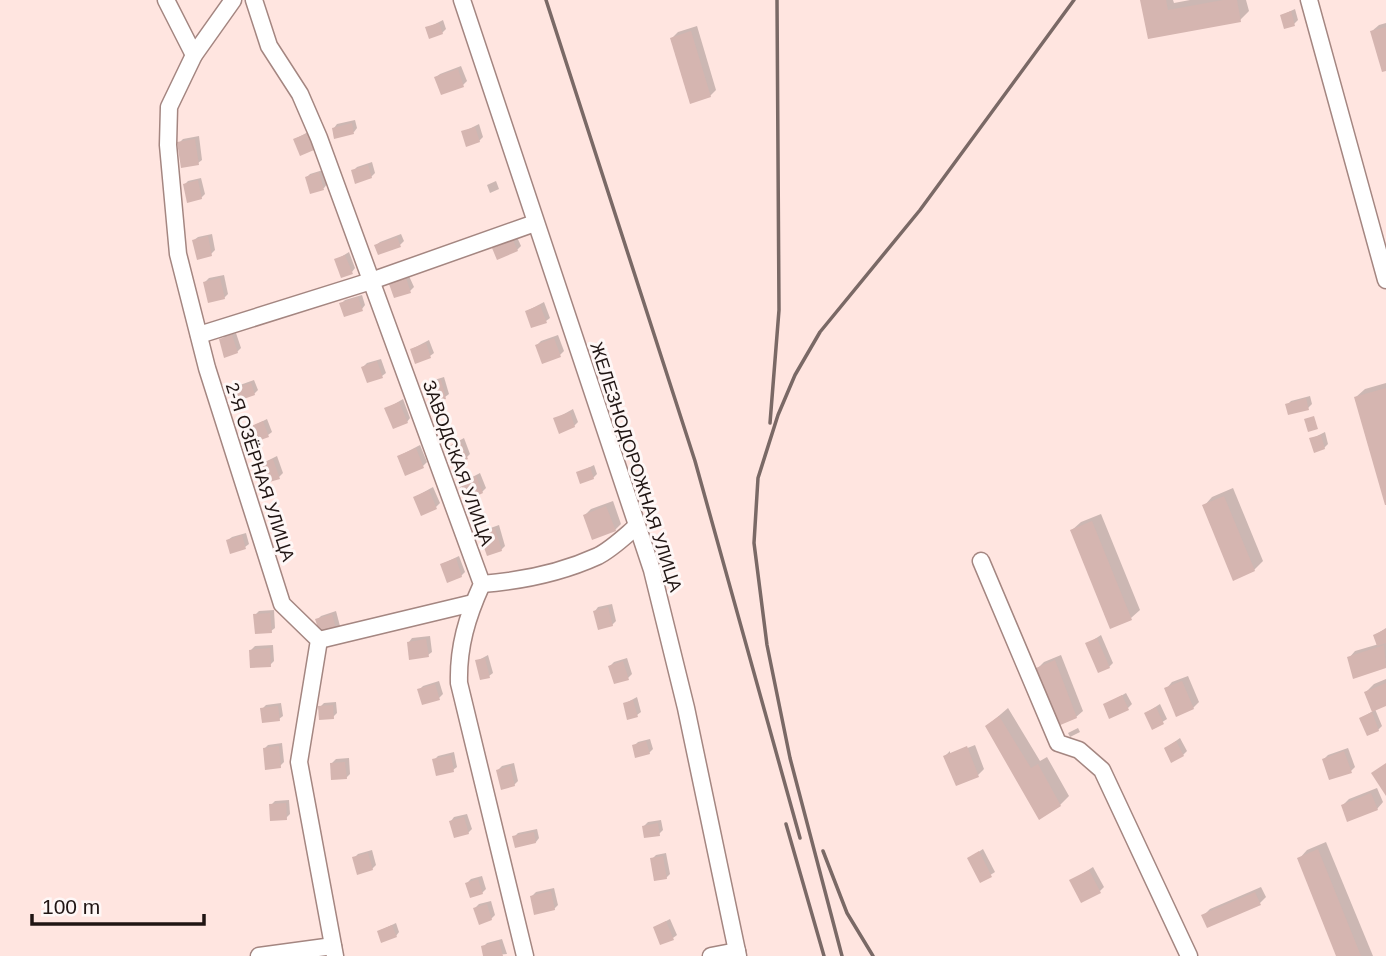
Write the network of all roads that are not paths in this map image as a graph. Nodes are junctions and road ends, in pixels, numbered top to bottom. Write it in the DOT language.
graph roads {
  1 [pos="166,0"];
  2 [pos="233,0"];
  3 [pos="254,0"];
  4 [pos="462,0"];
  5 [pos="1309,0"];
  6 [pos="194,55"];
  7 [pos="535,223"];
  8 [pos="1386,280"];
  9 [pos="371,281"];
  10 [pos="199,335"];
  11 [pos="637,526"];
  12 [pos="981,561"];
  13 [pos="482,584"];
  14 [pos="473,603"];
  15 [pos="319,640"];
  16 [pos="334,951"];
  17 [pos="738,953"];
  18 [pos="260,956"];
  19 [pos="525,956"];
  20 [pos="711,956"];
  21 [pos="1188,956"];
  1 -- 6 [label="street"];
  2 -- 6 [label="street, 2-Я ОЗЁРНАЯ УЛИЦА"];
  3 -- 9 [label="street, ЗАВОДСКАЯ УЛИЦА"];
  4 -- 7 [label="street, ЖЕЛЕЗНОДОРОЖНАЯ УЛИЦА"];
  5 -- 8 [label="street"];
  6 -- 10 [label="street, 2-Я ОЗЁРНАЯ УЛИЦА"];
  7 -- 9 [label="street"];
  7 -- 11 [label="street, ЖЕЛЕЗНОДОРОЖНАЯ УЛИЦА"];
  9 -- 10 [label="street"];
  9 -- 13 [label="street, ЗАВОДСКАЯ УЛИЦА"];
  10 -- 15 [label="street, 2-Я ОЗЁРНАЯ УЛИЦА"];
  11 -- 13 [label="street"];
  11 -- 17 [label="street, ЖЕЛЕЗНОДОРОЖНАЯ УЛИЦА"];
  12 -- 21 [label="street"];
  13 -- 14 [label="street"];
  14 -- 15 [label="street"];
  14 -- 19 [label="street"];
  15 -- 16 [label="street"];
  16 -- 18 [label="street"];
  17 -- 20 [label="street"];
}
